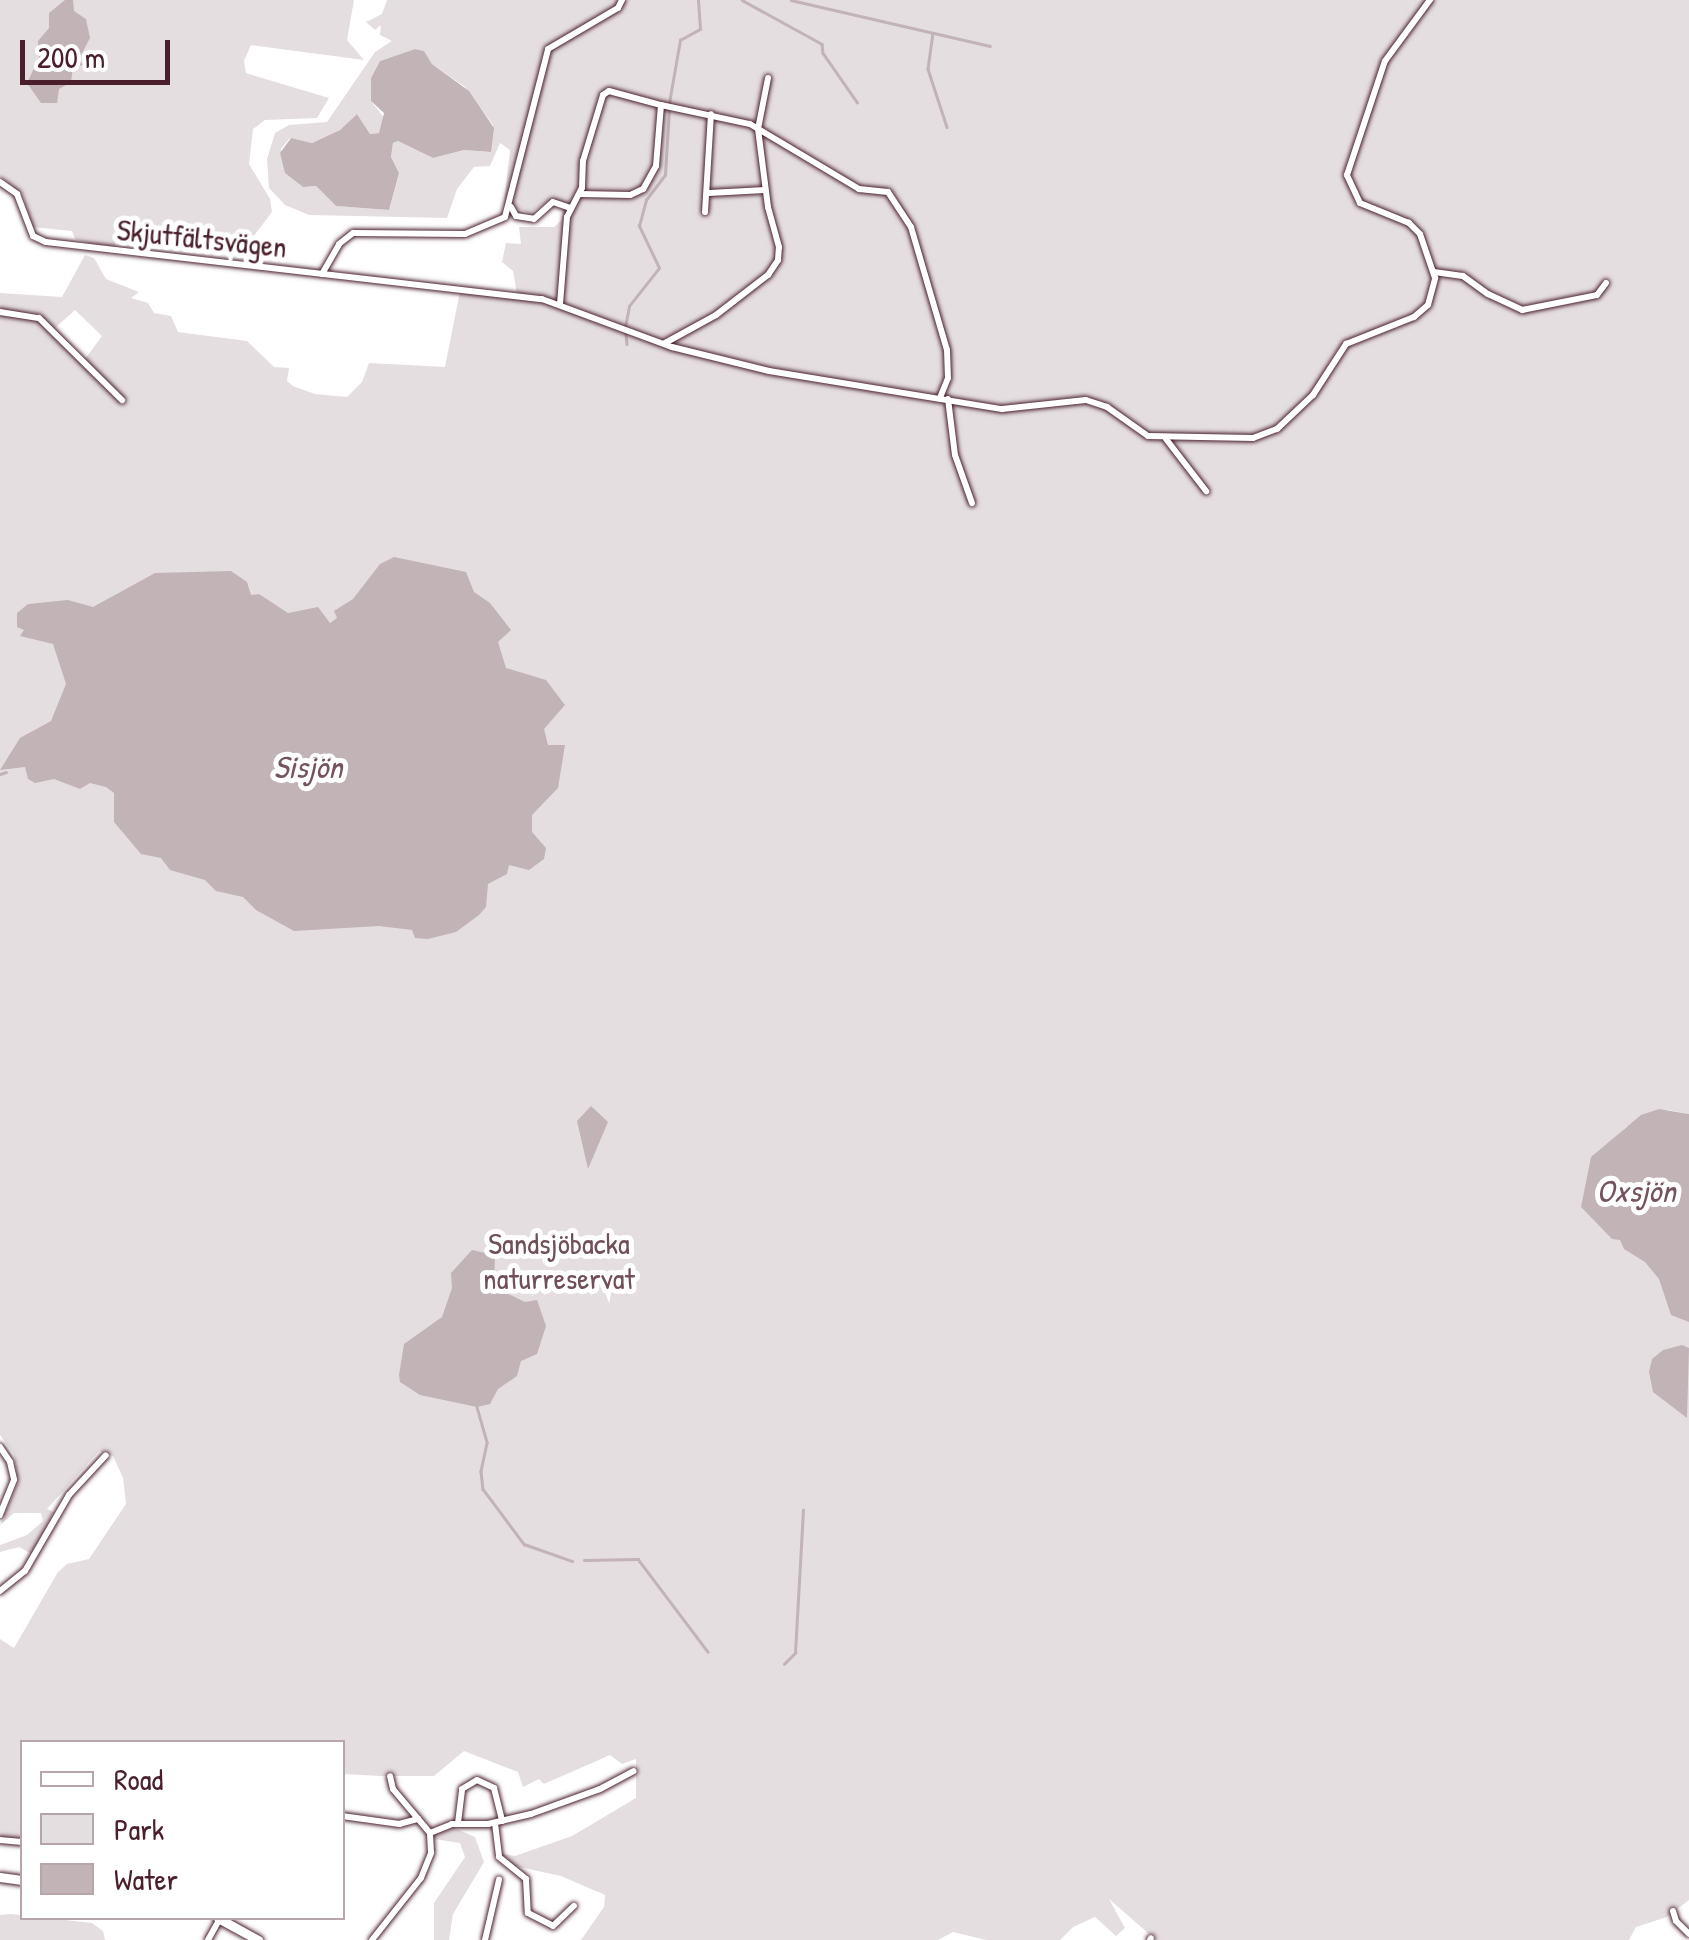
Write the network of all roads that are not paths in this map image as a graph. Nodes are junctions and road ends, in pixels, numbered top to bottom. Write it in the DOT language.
graph roads {
  1 [pos="622,0"];
  2 [pos="1430,0"];
  3 [pos="768,78"];
  4 [pos="661,105"];
  5 [pos="712,114"];
  6 [pos="758,129"];
  7 [pos="0,182"];
  8 [pos="765,190"];
  9 [pos="709,193"];
  10 [pos="580,194"];
  11 [pos="510,206"];
  12 [pos="570,208"];
  13 [pos="704,212"];
  14 [pos="1434,272"];
  15 [pos="322,274"];
  16 [pos="1606,283"];
  17 [pos="560,304"];
  18 [pos="0,312"];
  19 [pos="664,343"];
  20 [pos="944,399"];
  21 [pos="122,400"];
  22 [pos="1166,438"];
  23 [pos="1206,491"];
  24 [pos="972,503"];
  25 [pos="0,1446"];
  26 [pos="106,1455"];
  27 [pos="0,1514"];
  28 [pos="0,1592"];
  29 [pos="634,1771"];
  30 [pos="390,1776"];
  31 [pos="345,1816"];
  32 [pos="418,1819"];
  33 [pos="499,1822"];
  34 [pos="458,1824"];
  35 [pos="430,1833"];
  36 [pos="499,1880"];
  37 [pos="574,1906"];
  38 [pos="1673,1911"];
  39 [pos="223,1920"];
  40 [pos="1689,1934"];
  41 [pos="258,1940"];
  42 [pos="372,1940"];
  43 [pos="485,1940"];
  1 -- 11 [label="street"];
  2 -- 14 [label="street"];
  3 -- 6 [label="street"];
  4 -- 5 [label="street"];
  4 -- 10 [label="street"];
  4 -- 10 [label="street"];
  5 -- 6 [label="street"];
  5 -- 9 [label="street"];
  6 -- 8 [label="street"];
  6 -- 20 [label="street"];
  7 -- 15 [label="street, Skjutfältsvägen"];
  8 -- 9 [label="street"];
  8 -- 19 [label="street"];
  9 -- 13 [label="street"];
  10 -- 12 [label="street"];
  11 -- 12 [label="street"];
  11 -- 15 [label="street, Skjutfältsvägen"];
  12 -- 17 [label="street"];
  14 -- 16 [label="street"];
  14 -- 22 [label="street"];
  15 -- 17 [label="street"];
  17 -- 19 [label="street"];
  18 -- 21 [label="street"];
  19 -- 20 [label="street"];
  20 -- 22 [label="street"];
  20 -- 24 [label="street"];
  22 -- 23 [label="street"];
  25 -- 27 [label="street"];
  26 -- 28 [label="street"];
  29 -- 33 [label="street"];
  30 -- 32 [label="street"];
  31 -- 32 [label="street"];
  32 -- 35 [label="street"];
  33 -- 34 [label="street"];
  33 -- 34 [label="street"];
  33 -- 37 [label="street"];
  34 -- 35 [label="street"];
  35 -- 42 [label="street"];
  36 -- 43 [label="street"];
  38 -- 40 [label="street"];
  39 -- 41 [label="street"];
}
